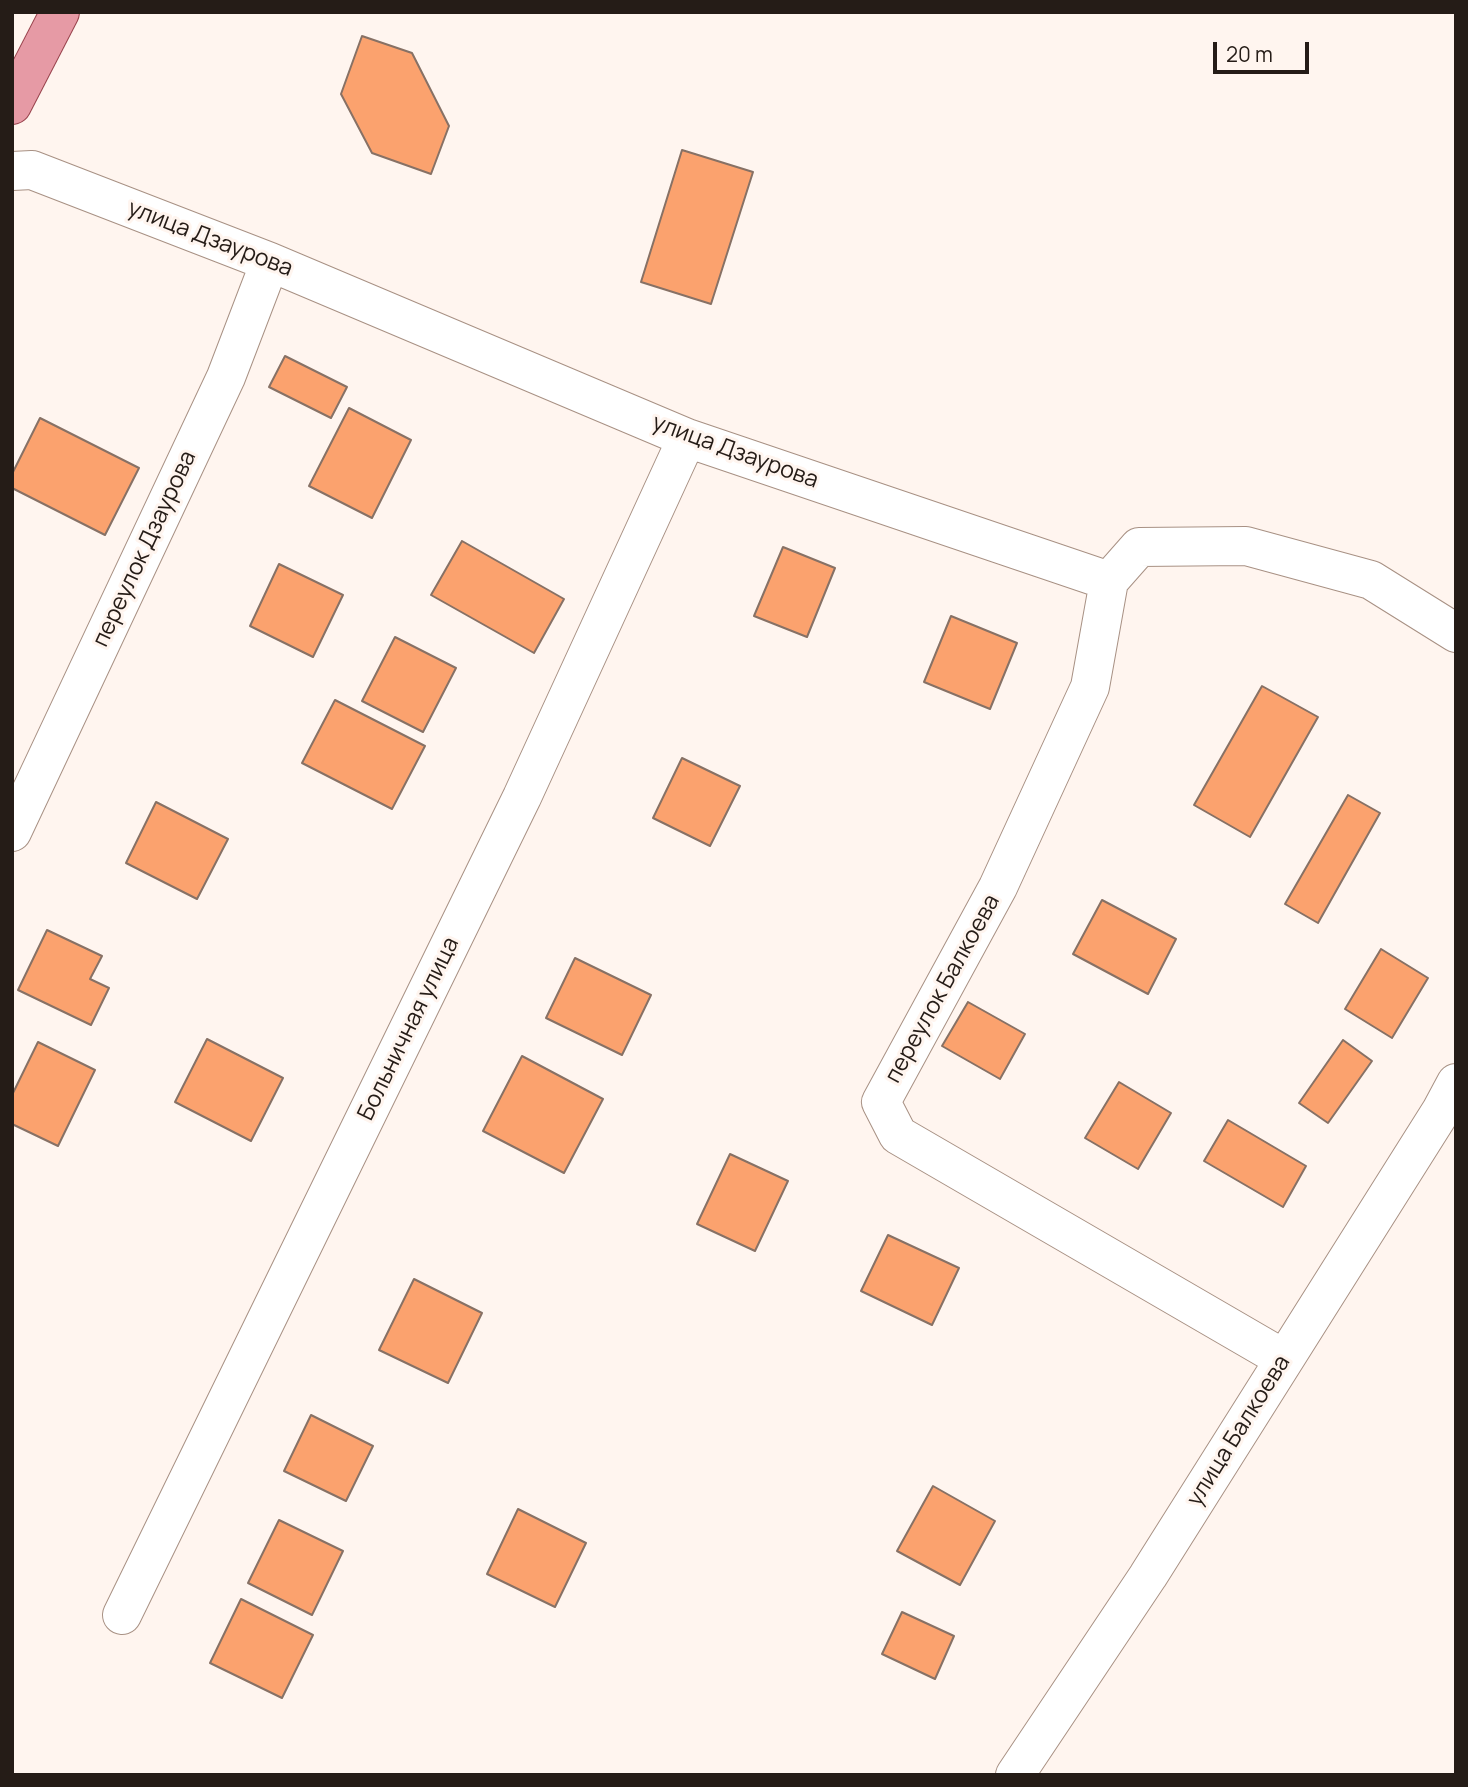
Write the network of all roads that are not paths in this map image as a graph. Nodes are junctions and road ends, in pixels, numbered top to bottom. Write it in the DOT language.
graph roads {
  1 [pos="60,12"];
  2 [pos="12,105"];
  3 [pos="12,171"];
  4 [pos="271,262"];
  5 [pos="687,438"];
  6 [pos="1109,581"];
  7 [pos="1456,633"];
  8 [pos="12,832"];
  9 [pos="1456,1083"];
  10 [pos="1284,1359"];
  11 [pos="122,1615"];
  12 [pos="1015,1775"];
  1 -- 2 [label="main road"];
  3 -- 4 [label="street, улица Дзаурова"];
  4 -- 5 [label="street, улица Дзаурова"];
  4 -- 8 [label="street, переулок Дзаурова"];
  5 -- 6 [label="street, улица Дзаурова"];
  5 -- 11 [label="street, Больничная улица"];
  6 -- 7 [label="street"];
  6 -- 10 [label="street, переулок Балкоева"];
  9 -- 10 [label="street, улица Балкоева"];
  10 -- 12 [label="street, улица Балкоева"];
}
